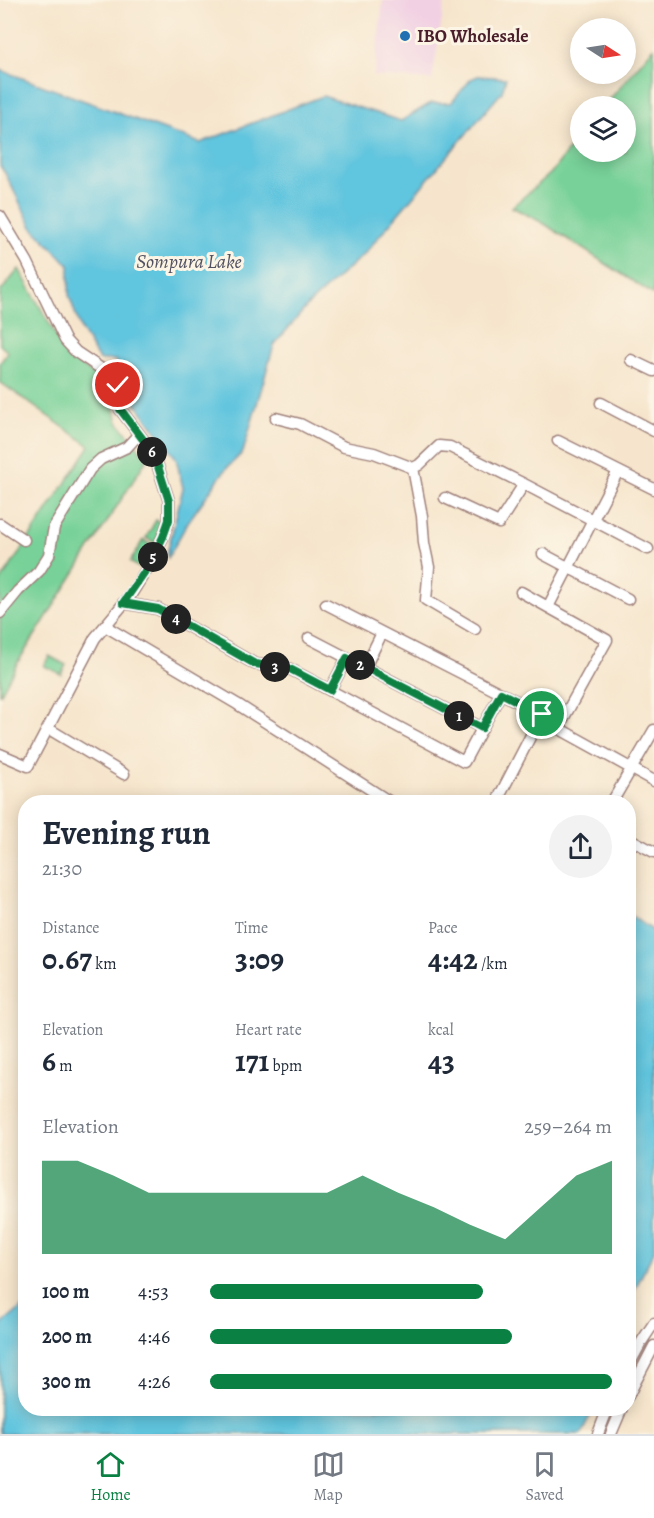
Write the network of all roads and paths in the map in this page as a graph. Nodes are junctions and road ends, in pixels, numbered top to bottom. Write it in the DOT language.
graph roads {
  1 [pos="0,216"];
  2 [pos="632,360"];
  3 [pos="654,372"];
  4 [pos="601,403"];
  5 [pos="276,418"];
  6 [pos="653,427"];
  7 [pos="139,434"];
  8 [pos="558,441"];
  9 [pos="413,468"];
  10 [pos="618,471"];
  11 [pos="524,483"];
  12 [pos="654,489"];
  13 [pos="445,498"];
  14 [pos="593,520"];
  15 [pos="0,524"];
  16 [pos="24,540"];
  17 [pos="648,549"];
  18 [pos="543,554"];
  19 [pos="569,567"];
  20 [pos="521,592"];
  21 [pos="628,599"];
  22 [pos="123,603"];
  23 [pos="326,604"];
  24 [pos="548,607"];
  25 [pos="0,613"];
  26 [pos="105,626"];
  27 [pos="475,629"];
  28 [pos="382,633"];
  29 [pos="309,638"];
  30 [pos="347,658"];
  31 [pos="365,667"];
  32 [pos="330,690"];
  33 [pos="501,693"];
  34 [pos="542,714"];
  35 [pos="561,724"];
  36 [pos="482,728"];
  37 [pos="49,729"];
  38 [pos="654,730"];
  39 [pos="0,754"];
  40 [pos="631,769"];
  41 [pos="124,774"];
  42 [pos="654,781"];
  43 [pos="379,795"];
  44 [pos="500,795"];
  45 [pos="616,795"];
  46 [pos="636,842"];
  47 [pos="654,852"];
  48 [pos="654,1323"];
  49 [pos="654,1346"];
  50 [pos="636,1352"];
  51 [pos="636,1381"];
  52 [pos="605,1416"];
  53 [pos="619,1416"];
  54 [pos="598,1434"];
  55 [pos="611,1434"];
  1 -- 7 [label="street"];
  2 -- 3 [label="street"];
  4 -- 6 [label="street"];
  5 -- 9 [label="street"];
  7 -- 22 [label="street"];
  7 -- 25 [label="street"];
  8 -- 10 [label="street"];
  9 -- 11 [label="street"];
  9 -- 27 [label="street"];
  10 -- 12 [label="street"];
  10 -- 14 [label="street"];
  11 -- 13 [label="street"];
  11 -- 14 [label="street"];
  14 -- 17 [label="street"];
  14 -- 19 [label="street"];
  15 -- 16 [label="street"];
  18 -- 19 [label="street"];
  19 -- 21 [label="street"];
  19 -- 24 [label="street"];
  20 -- 24 [label="street"];
  22 -- 26 [label="street"];
  22 -- 32 [label="street"];
  23 -- 28 [label="street"];
  24 -- 35 [label="street"];
  26 -- 37 [label="street"];
  26 -- 43 [label="street"];
  28 -- 31 [label="street"];
  28 -- 33 [label="street"];
  29 -- 30 [label="street"];
  30 -- 31 [label="street"];
  30 -- 32 [label="street"];
  31 -- 36 [label="street"];
  32 -- 36 [label="street"];
  33 -- 34 [label="street"];
  33 -- 36 [label="street"];
  34 -- 35 [label="street"];
  34 -- 44 [label="street"];
  35 -- 40 [label="street"];
  37 -- 39 [label="street"];
  37 -- 41 [label="street"];
  38 -- 40 [label="street"];
  40 -- 42 [label="street"];
  40 -- 45 [label="street"];
  46 -- 47 [label="street"];
  48 -- 50 [label="street"];
  49 -- 51 [label="street"];
  52 -- 54 [label="street"];
  53 -- 55 [label="street"];
}
